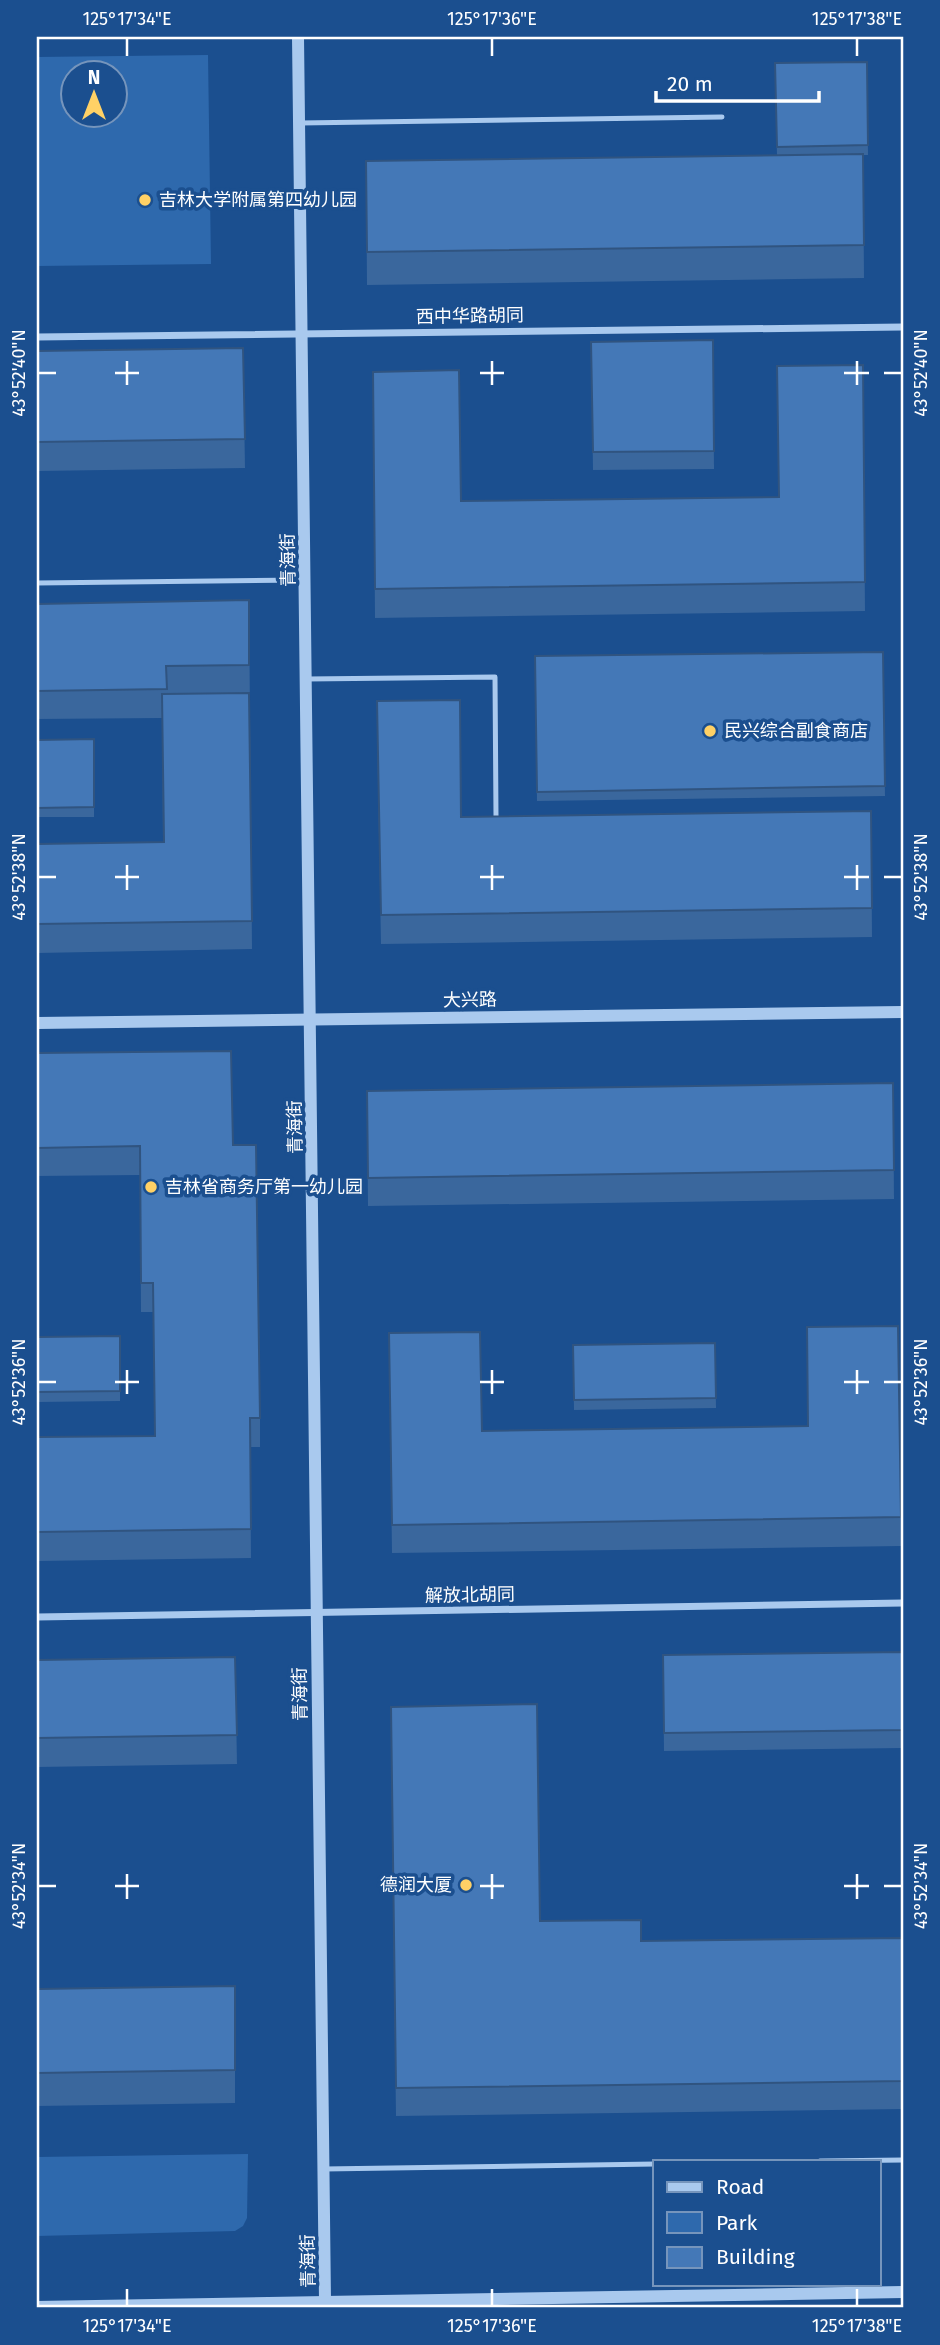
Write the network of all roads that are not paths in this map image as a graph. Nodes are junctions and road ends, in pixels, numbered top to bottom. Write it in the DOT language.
graph roads {
  1 [pos="299,37"];
  2 [pos="722,117"];
  3 [pos="300,123"];
  4 [pos="903,327"];
  5 [pos="302,334"];
  6 [pos="37,337"];
  7 [pos="306,580"];
  8 [pos="37,583"];
  9 [pos="307,679"];
  10 [pos="496,816"];
  11 [pos="903,1012"];
  12 [pos="311,1019"];
  13 [pos="37,1023"];
  14 [pos="903,1603"];
  15 [pos="317,1613"];
  16 [pos="37,1617"];
  17 [pos="880,2160"];
  18 [pos="903,2160"];
  19 [pos="653,2164"];
  20 [pos="324,2169"];
  21 [pos="903,2292"];
  22 [pos="325,2300"];
  23 [pos="37,2306"];
  1 -- 3 [label="street, 青海街"];
  2 -- 3 [label="lane"];
  3 -- 5 [label="street, 青海街"];
  4 -- 5 [label="street, 西中华路胡同"];
  5 -- 6 [label="street, 西中华路胡同"];
  5 -- 7 [label="street, 青海街"];
  7 -- 8 [label="lane"];
  7 -- 9 [label="street, 青海街"];
  9 -- 10 [label="lane"];
  9 -- 12 [label="street, 青海街"];
  11 -- 12 [label="street, 大兴路"];
  12 -- 13 [label="street, 大兴路"];
  12 -- 15 [label="street, 青海街"];
  14 -- 15 [label="street, 解放北胡同"];
  15 -- 16 [label="street, 解放北胡同"];
  15 -- 20 [label="street, 青海街"];
  17 -- 18 [label="lane"];
  19 -- 20 [label="lane"];
  20 -- 22 [label="street, 青海街"];
  21 -- 22 [label="street"];
  22 -- 23 [label="street"];
}
